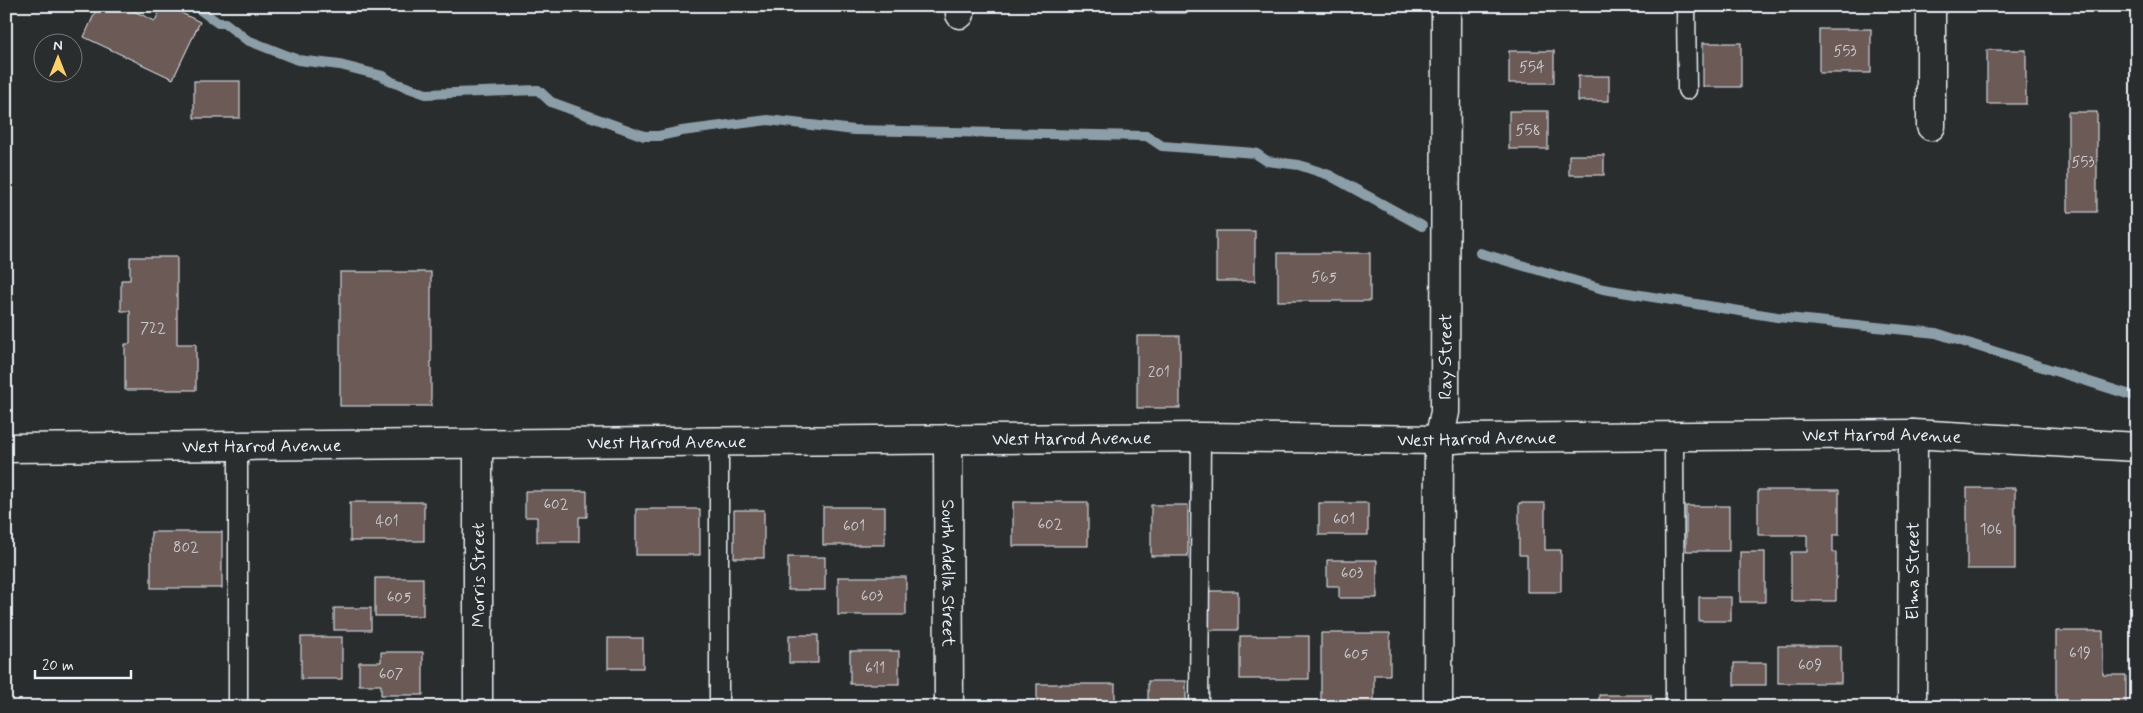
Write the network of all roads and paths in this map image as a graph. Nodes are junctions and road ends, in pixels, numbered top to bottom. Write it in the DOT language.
graph roads {
  1 [pos="1446,6"];
  2 [pos="1686,6"];
  3 [pos="1931,6"];
  4 [pos="1687,90"];
  5 [pos="1931,126"];
  6 [pos="1913,434"];
  7 [pos="1674,436"];
  8 [pos="1202,437"];
  9 [pos="948,439"];
  10 [pos="1439,440"];
  11 [pos="719,441"];
  12 [pos="478,443"];
  13 [pos="238,447"];
  14 [pos="2137,447"];
  15 [pos="6,448"];
  16 [pos="238,707"];
  17 [pos="478,707"];
  18 [pos="719,707"];
  19 [pos="950,707"];
  20 [pos="1199,707"];
  21 [pos="1438,707"];
  22 [pos="1675,707"];
  23 [pos="1912,707"];
  1 -- 10 [label="street, Ray Street"];
  2 -- 4 [label="lane"];
  3 -- 5 [label="street"];
  6 -- 7 [label="street, West Harrod Avenue"];
  6 -- 14 [label="street, West Harrod Avenue"];
  6 -- 23 [label="street, Elma Street"];
  7 -- 10 [label="street, West Harrod Avenue"];
  7 -- 22 [label="lane"];
  8 -- 9 [label="street, West Harrod Avenue"];
  8 -- 10 [label="street, West Harrod Avenue"];
  8 -- 20 [label="lane"];
  9 -- 11 [label="street, West Harrod Avenue"];
  9 -- 19 [label="street, South Adella Street"];
  10 -- 21 [label="street, Ray Street"];
  11 -- 12 [label="street, West Harrod Avenue"];
  11 -- 18 [label="lane"];
  12 -- 13 [label="street, West Harrod Avenue"];
  12 -- 17 [label="street, Morris Street"];
  13 -- 15 [label="street, West Harrod Avenue"];
  13 -- 16 [label="lane"];
}
